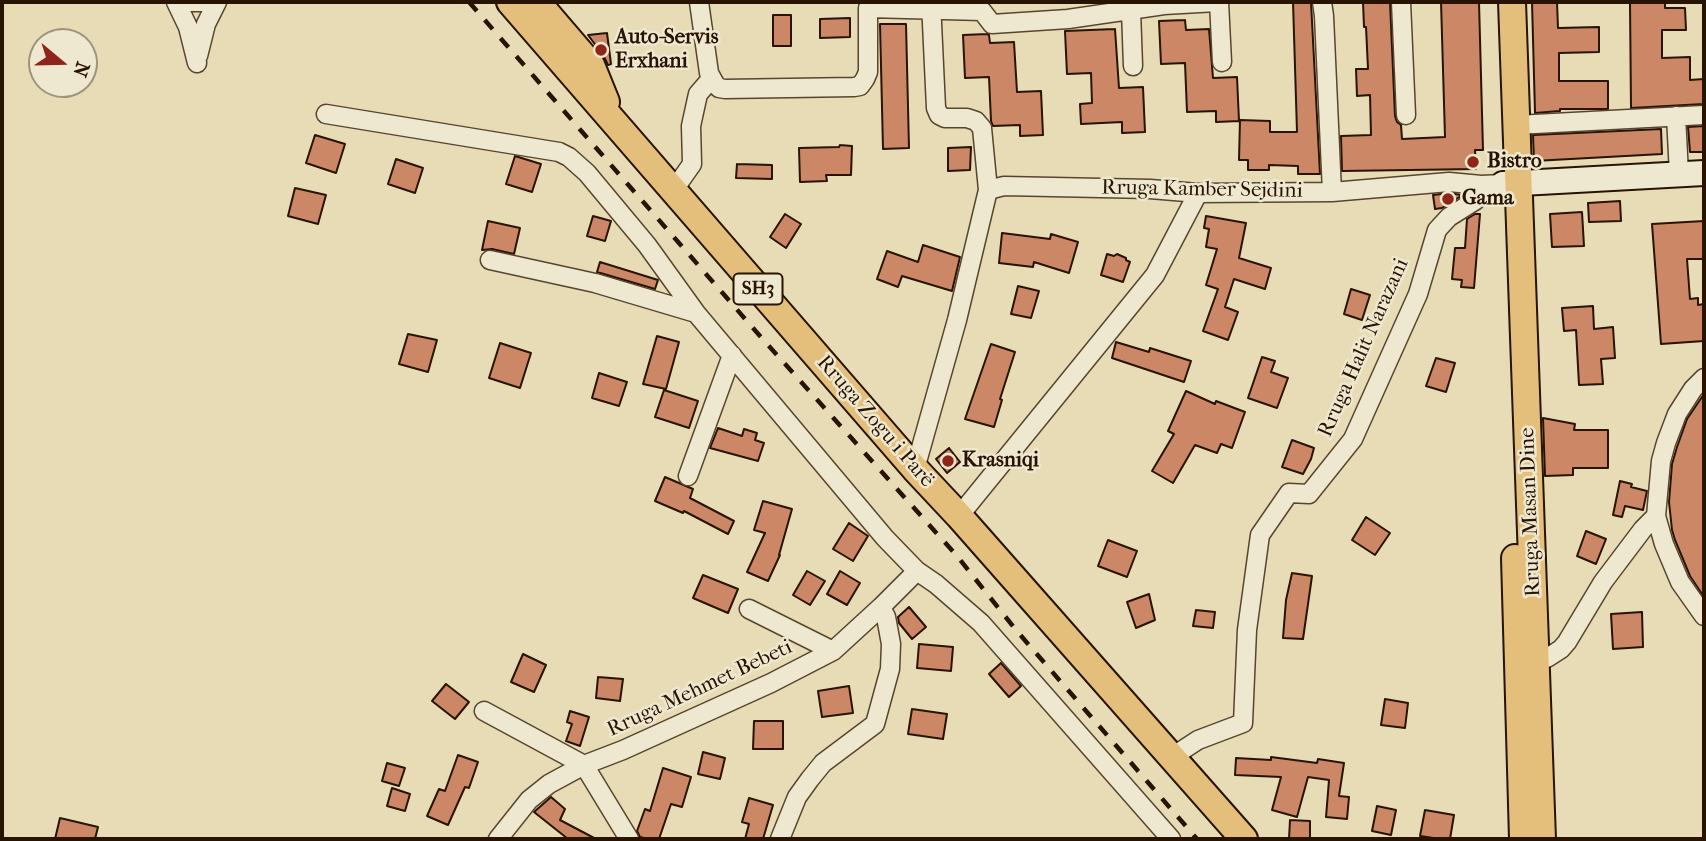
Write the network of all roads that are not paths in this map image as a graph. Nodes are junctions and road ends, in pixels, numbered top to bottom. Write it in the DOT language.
graph roads {
  1 [pos="176,2"];
  2 [pos="191,2"];
  3 [pos="202,2"];
  4 [pos="217,2"];
  5 [pos="510,2"];
  6 [pos="537,2"];
  7 [pos="699,2"];
  8 [pos="1218,2"];
  9 [pos="1322,2"];
  10 [pos="1401,2"];
  11 [pos="1496,2"];
  12 [pos="1512,2"];
  13 [pos="1164,3"];
  14 [pos="931,6"];
  15 [pos="1131,10"];
  16 [pos="1222,62"];
  17 [pos="1133,66"];
  18 [pos="711,79"];
  19 [pos="326,114"];
  20 [pos="1405,115"];
  21 [pos="1704,115"];
  22 [pos="1676,116"];
  23 [pos="614,124"];
  24 [pos="1516,125"];
  25 [pos="1704,173"];
  26 [pos="1679,174"];
  27 [pos="1501,184"];
  28 [pos="988,190"];
  29 [pos="673,191"];
  30 [pos="1332,192"];
  31 [pos="1198,194"];
  32 [pos="490,260"];
  33 [pos="696,313"];
  34 [pos="732,355"];
  35 [pos="1704,377"];
  36 [pos="915,469"];
  37 [pos="688,476"];
  38 [pos="959,516"];
  39 [pos="1656,516"];
  40 [pos="917,571"];
  41 [pos="881,607"];
  42 [pos="749,609"];
  43 [pos="1704,616"];
  44 [pos="832,651"];
  45 [pos="1536,658"];
  46 [pos="484,711"];
  47 [pos="1172,757"];
  48 [pos="584,765"];
  49 [pos="498,839"];
  50 [pos="629,839"];
  51 [pos="780,839"];
  52 [pos="1171,839"];
  53 [pos="1244,839"];
  54 [pos="1523,839"];
  55 [pos="1542,839"];
  1 -- 4 [label="street"];
  2 -- 3 [label="street"];
  5 -- 23 [label="main road, Rruga Zogu i Parë / SH3"];
  6 -- 23 [label="main road"];
  7 -- 18 [label="street"];
  8 -- 13 [label="street"];
  8 -- 16 [label="street"];
  9 -- 30 [label="street"];
  10 -- 20 [label="street"];
  11 -- 27 [label="main road"];
  12 -- 24 [label="main road"];
  13 -- 15 [label="street"];
  14 -- 15 [label="street"];
  14 -- 18 [label="street"];
  14 -- 28 [label="street"];
  15 -- 17 [label="street"];
  18 -- 29 [label="street"];
  19 -- 33 [label="street"];
  21 -- 22 [label="street"];
  22 -- 24 [label="street"];
  22 -- 26 [label="street"];
  23 -- 29 [label="main road, Rruga Zogu i Parë / SH3"];
  24 -- 27 [label="main road"];
  25 -- 26 [label="main road, Rruga Kamber Sejdini"];
  26 -- 27 [label="main road, Rruga Kamber Sejdini"];
  27 -- 30 [label="street, Rruga Kamber Sejdini"];
  27 -- 45 [label="main road, Rruga Masan Dine"];
  27 -- 47 [label="street, Rruga Halit Narazani"];
  27 -- 54 [label="main road, Rruga Masan Dine"];
  28 -- 31 [label="street, Rruga Kamber Sejdini"];
  28 -- 36 [label="street"];
  29 -- 36 [label="main road, Rruga Zogu i Parë / SH3"];
  30 -- 31 [label="street, Rruga Kamber Sejdini"];
  31 -- 38 [label="street"];
  32 -- 33 [label="street"];
  33 -- 34 [label="street"];
  34 -- 37 [label="street"];
  34 -- 40 [label="street"];
  35 -- 39 [label="street"];
  36 -- 38 [label="main road, Rruga Zogu i Parë / SH3"];
  38 -- 47 [label="main road, Rruga Zogu i Parë / SH3"];
  39 -- 43 [label="street"];
  39 -- 45 [label="street"];
  40 -- 41 [label="street, Rruga Mehmet Bebeti"];
  40 -- 52 [label="street"];
  41 -- 44 [label="street, Rruga Mehmet Bebeti"];
  41 -- 51 [label="street"];
  42 -- 44 [label="street"];
  44 -- 48 [label="street, Rruga Mehmet Bebeti"];
  45 -- 55 [label="main road, Rruga Masan Dine"];
  46 -- 48 [label="street"];
  47 -- 53 [label="main road, Rruga Zogu i Parë / SH3"];
  48 -- 49 [label="street, Rruga Mehmet Bebeti"];
  48 -- 50 [label="street"];
}
